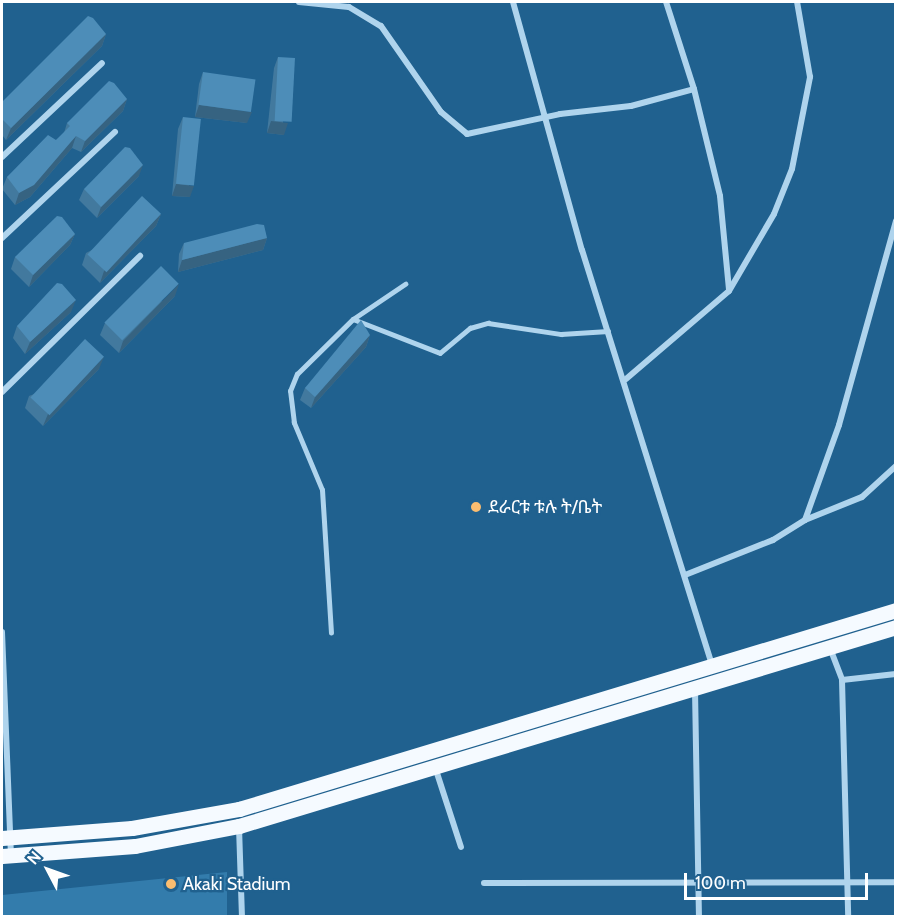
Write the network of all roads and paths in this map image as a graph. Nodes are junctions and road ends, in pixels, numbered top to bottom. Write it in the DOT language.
graph roads {
  1 [pos="299,2"];
  2 [pos="513,2"];
  3 [pos="666,2"];
  4 [pos="797,2"];
  5 [pos="102,63"];
  6 [pos="694,89"];
  7 [pos="543,120"];
  8 [pos="115,132"];
  9 [pos="2,157"];
  10 [pos="896,221"];
  11 [pos="2,238"];
  12 [pos="140,256"];
  13 [pos="405,284"];
  14 [pos="729,291"];
  15 [pos="353,319"];
  16 [pos="608,331"];
  17 [pos="626,379"];
  18 [pos="2,392"];
  19 [pos="896,466"];
  20 [pos="805,520"];
  21 [pos="685,575"];
  22 [pos="896,610"];
  23 [pos="896,627"];
  24 [pos="2,632"];
  25 [pos="331,633"];
  26 [pos="830,648"];
  27 [pos="712,666"];
  28 [pos="896,674"];
  29 [pos="842,680"];
  30 [pos="718,683"];
  31 [pos="695,690"];
  32 [pos="435,767"];
  33 [pos="239,826"];
  34 [pos="6,838"];
  35 [pos="461,847"];
  36 [pos="6,856"];
  37 [pos="696,880"];
  38 [pos="845,881"];
  39 [pos="896,882"];
  40 [pos="484,883"];
  41 [pos="242,916"];
  42 [pos="699,916"];
  43 [pos="848,916"];
  1 -- 7 [label="street"];
  2 -- 7 [label="street"];
  3 -- 6 [label="street"];
  4 -- 14 [label="street"];
  5 -- 9 [label="street"];
  6 -- 7 [label="street"];
  6 -- 14 [label="street"];
  7 -- 16 [label="street"];
  8 -- 11 [label="street"];
  10 -- 20 [label="street"];
  12 -- 18 [label="street"];
  13 -- 15 [label="lane"];
  14 -- 17 [label="street"];
  15 -- 16 [label="lane"];
  15 -- 25 [label="lane"];
  16 -- 17 [label="street"];
  17 -- 21 [label="street"];
  19 -- 20 [label="street"];
  20 -- 21 [label="street"];
  21 -- 27 [label="street"];
  22 -- 27 [label="main road"];
  23 -- 26 [label="main road"];
  24 -- 34 [label="street"];
  26 -- 29 [label="street"];
  26 -- 30 [label="main road"];
  27 -- 30 [label="street"];
  27 -- 34 [label="main road"];
  28 -- 29 [label="street"];
  29 -- 38 [label="street"];
  30 -- 31 [label="main road"];
  31 -- 32 [label="main road"];
  31 -- 37 [label="street"];
  32 -- 33 [label="main road"];
  32 -- 35 [label="street"];
  33 -- 36 [label="main road"];
  33 -- 41 [label="street"];
  34 -- 36 [label="street"];
  37 -- 38 [label="street"];
  37 -- 40 [label="street"];
  37 -- 42 [label="street"];
  38 -- 39 [label="street"];
  38 -- 43 [label="street"];
}
